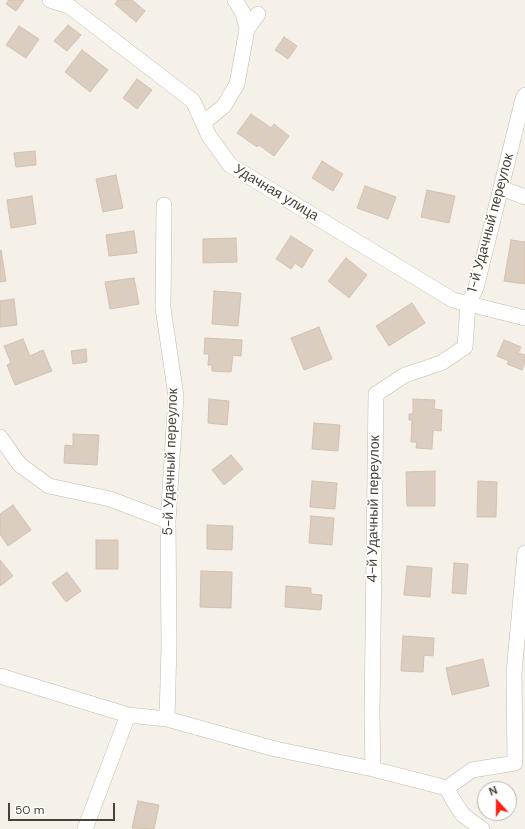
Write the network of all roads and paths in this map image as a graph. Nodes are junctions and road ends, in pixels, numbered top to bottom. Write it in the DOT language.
graph roads {
  1 [pos="50,0"];
  2 [pos="235,0"];
  3 [pos="71,3"];
  4 [pos="258,14"];
  5 [pos="247,29"];
  6 [pos="525,95"];
  7 [pos="203,123"];
  8 [pos="501,188"];
  9 [pos="525,197"];
  10 [pos="164,205"];
  11 [pos="468,304"];
  12 [pos="525,318"];
  13 [pos="0,437"];
  14 [pos="168,521"];
  15 [pos="525,553"];
  16 [pos="521,657"];
  17 [pos="0,676"];
  18 [pos="128,715"];
  19 [pos="167,719"];
  20 [pos="373,769"];
  21 [pos="448,788"];
  22 [pos="85,829"];
  23 [pos="482,829"];
  1 -- 3 [label="street, Удачная улица"];
  2 -- 5 [label="street"];
  3 -- 7 [label="street, Удачная улица"];
  4 -- 5 [label="street"];
  5 -- 7 [label="street"];
  6 -- 8 [label="street, 1-й Удачный переулок"];
  7 -- 11 [label="street, Удачная улица"];
  8 -- 9 [label="street"];
  8 -- 11 [label="street, 1-й Удачный переулок"];
  10 -- 14 [label="street, 5-й Удачный переулок"];
  11 -- 12 [label="street, Удачная улица"];
  11 -- 20 [label="street, 4-й Удачный переулок"];
  13 -- 14 [label="street"];
  14 -- 19 [label="street, 5-й Удачный переулок"];
  15 -- 16 [label="street"];
  16 -- 21 [label="street"];
  17 -- 18 [label="street"];
  18 -- 19 [label="street"];
  18 -- 22 [label="street"];
  19 -- 20 [label="street"];
  20 -- 21 [label="street"];
  21 -- 23 [label="street"];
}
